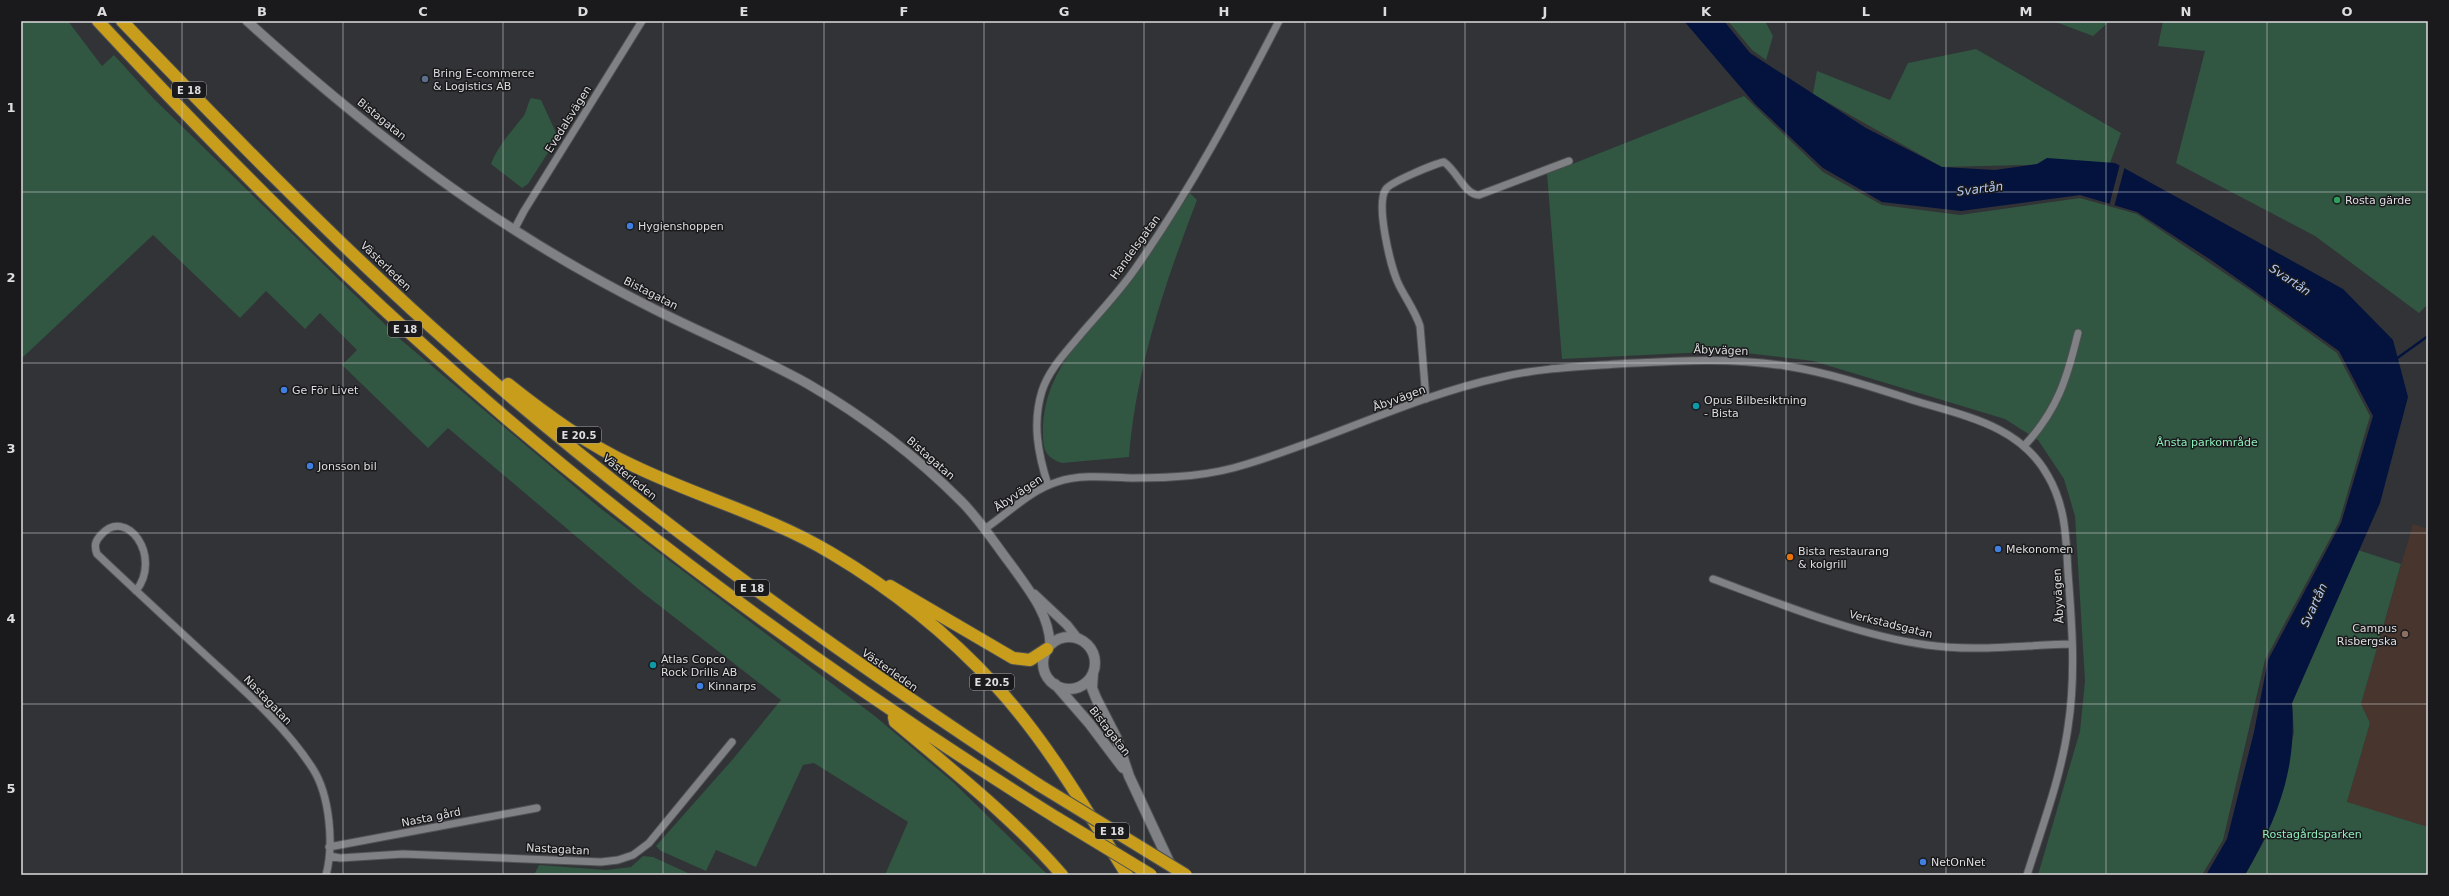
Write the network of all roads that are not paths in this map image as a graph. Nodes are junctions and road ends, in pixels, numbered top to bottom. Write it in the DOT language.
graph roads {
  1 [pos="98,21"];
  2 [pos="122,21"];
  3 [pos="247,21"];
  4 [pos="642,21"];
  5 [pos="1279,21"];
  6 [pos="1569,161"];
  7 [pos="514,230"];
  8 [pos="2078,333"];
  9 [pos="480,370"];
  10 [pos="1426,399"];
  11 [pos="2024,446"];
  12 [pos="1048,485"];
  13 [pos="986,528"];
  14 [pos="842,561"];
  15 [pos="1713,579"];
  16 [pos="136,590"];
  17 [pos="1032,592"];
  18 [pos="1078,638"];
  19 [pos="2072,644"];
  20 [pos="1048,646"];
  21 [pos="1093,673"];
  22 [pos="1055,684"];
  23 [pos="893,712"];
  24 [pos="732,742"];
  25 [pos="1129,776"];
  26 [pos="537,808"];
  27 [pos="329,847"];
  28 [pos="330,856"];
  29 [pos="326,875"];
  30 [pos="1062,875"];
  31 [pos="1127,875"];
  32 [pos="1151,875"];
  33 [pos="1175,875"];
  34 [pos="1186,875"];
  35 [pos="2027,875"];
  1 -- 23 [label="highway, E 18"];
  2 -- 9 [label="highway, Västerleden / E 18"];
  3 -- 7 [label="street, Bistagatan"];
  4 -- 7 [label="street, Evedalsvägen"];
  5 -- 12 [label="street, Handelsgatan"];
  6 -- 10 [label="street"];
  7 -- 13 [label="street, Bistagatan"];
  8 -- 11 [label="street"];
  9 -- 14 [label="highway, E 20.5"];
  9 -- 34 [label="highway, Västerleden / E 18, bridge"];
  10 -- 11 [label="street, Åbyvägen"];
  10 -- 12 [label="street, Åbyvägen"];
  11 -- 19 [label="street, Åbyvägen"];
  12 -- 13 [label="street, Åbyvägen"];
  13 -- 17 [label="street, Bistagatan"];
  14 -- 20 [label="highway, E 20.5"];
  14 -- 31 [label="highway, E 20.5"];
  15 -- 19 [label="street, Verkstadsgatan"];
  16 -- 16 [label="street, Nastagatan"];
  16 -- 27 [label="street, Nastagatan"];
  17 -- 18 [label="street, Bistagatan"];
  17 -- 20 [label="street, Bistagatan"];
  18 -- 20 [label="main road, E 20.5"];
  18 -- 21 [label="main road"];
  19 -- 35 [label="street, Åbyvägen"];
  20 -- 22 [label="main road"];
  21 -- 22 [label="main road"];
  21 -- 25 [label="main road, Bistagatan"];
  22 -- 25 [label="main road, Bistagatan"];
  23 -- 30 [label="highway"];
  23 -- 32 [label="highway, E 18, bridge"];
  24 -- 28 [label="street, Nastagatan"];
  25 -- 33 [label="main road, Bistagatan"];
  26 -- 27 [label="street, Nasta gård"];
  27 -- 28 [label="street, Nastagatan"];
  28 -- 29 [label="street, Nastagatan"];
}
